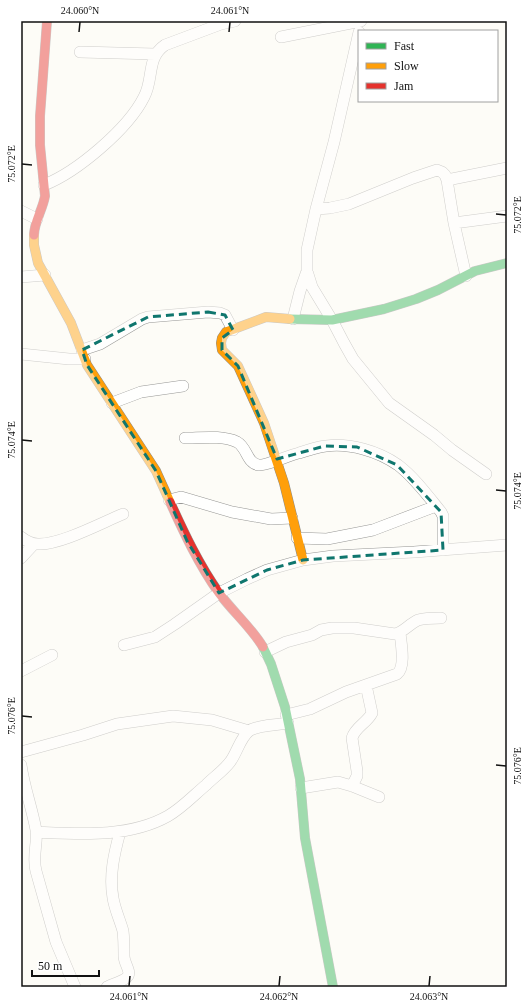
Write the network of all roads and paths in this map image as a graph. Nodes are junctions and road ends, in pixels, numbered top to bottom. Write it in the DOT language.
graph roads {
  1 [pos="47,21"];
  2 [pos="235,21"];
  3 [pos="361,21"];
  4 [pos="222,23"];
  5 [pos="358,35"];
  6 [pos="281,38"];
  7 [pos="80,52"];
  8 [pos="155,54"];
  9 [pos="507,168"];
  10 [pos="447,180"];
  11 [pos="44,185"];
  12 [pos="316,209"];
  13 [pos="21,211"];
  14 [pos="507,216"];
  15 [pos="37,219"];
  16 [pos="454,223"];
  17 [pos="507,263"];
  18 [pos="307,271"];
  19 [pos="45,275"];
  20 [pos="466,276"];
  21 [pos="21,278"];
  22 [pos="293,319"];
  23 [pos="332,320"];
  24 [pos="233,330"];
  25 [pos="21,354"];
  26 [pos="83,354"];
  27 [pos="182,386"];
  28 [pos="112,403"];
  29 [pos="185,438"];
  30 [pos="277,459"];
  31 [pos="486,474"];
  32 [pos="169,500"];
  33 [pos="436,506"];
  34 [pos="122,514"];
  35 [pos="292,518"];
  36 [pos="21,537"];
  37 [pos="297,538"];
  38 [pos="34,544"];
  39 [pos="504,545"];
  40 [pos="443,550"];
  41 [pos="21,558"];
  42 [pos="303,560"];
  43 [pos="219,593"];
  44 [pos="441,618"];
  45 [pos="400,633"];
  46 [pos="124,645"];
  47 [pos="265,652"];
  48 [pos="52,655"];
  49 [pos="21,671"];
  50 [pos="366,685"];
  51 [pos="287,719"];
  52 [pos="249,731"];
  53 [pos="21,752"];
  54 [pos="21,765"];
  55 [pos="352,786"];
  56 [pos="301,788"];
  57 [pos="379,797"];
  58 [pos="36,832"];
  59 [pos="120,832"];
  60 [pos="75,987"];
  61 [pos="107,987"];
  62 [pos="333,987"];
  1 -- 11 [label="street"];
  2 -- 4 [label="street"];
  3 -- 6 [label="street"];
  4 -- 8 [label="street"];
  5 -- 12 [label="street"];
  7 -- 8 [label="street"];
  8 -- 11 [label="street"];
  9 -- 10 [label="street"];
  10 -- 12 [label="street"];
  10 -- 16 [label="street"];
  11 -- 15 [label="street"];
  12 -- 18 [label="street"];
  13 -- 15 [label="street"];
  14 -- 16 [label="street"];
  15 -- 19 [label="street"];
  16 -- 20 [label="street"];
  17 -- 20 [label="street"];
  18 -- 22 [label="street"];
  18 -- 23 [label="street"];
  19 -- 21 [label="street"];
  19 -- 26 [label="street"];
  20 -- 23 [label="street"];
  22 -- 23 [label="street"];
  22 -- 24 [label="street"];
  23 -- 31 [label="street"];
  24 -- 26 [label="street"];
  24 -- 30 [label="street"];
  25 -- 26 [label="street"];
  26 -- 28 [label="street"];
  27 -- 28 [label="street"];
  28 -- 32 [label="street"];
  29 -- 30 [label="street"];
  30 -- 33 [label="street"];
  30 -- 35 [label="street"];
  32 -- 35 [label="street"];
  32 -- 43 [label="street"];
  33 -- 37 [label="street"];
  33 -- 40 [label="street"];
  34 -- 38 [label="street"];
  35 -- 37 [label="street"];
  36 -- 38 [label="street"];
  37 -- 42 [label="street"];
  38 -- 41 [label="street"];
  39 -- 40 [label="street"];
  40 -- 42 [label="street"];
  42 -- 43 [label="street"];
  43 -- 46 [label="street"];
  43 -- 47 [label="street"];
  44 -- 45 [label="street"];
  45 -- 47 [label="street"];
  45 -- 50 [label="street"];
  47 -- 51 [label="street"];
  48 -- 49 [label="street"];
  50 -- 51 [label="street"];
  50 -- 55 [label="street"];
  51 -- 52 [label="street"];
  51 -- 56 [label="street"];
  52 -- 53 [label="street"];
  52 -- 59 [label="street"];
  54 -- 58 [label="street"];
  55 -- 56 [label="street"];
  55 -- 57 [label="street"];
  56 -- 62 [label="street"];
  58 -- 59 [label="street"];
  58 -- 60 [label="street"];
  59 -- 61 [label="street"];
}
